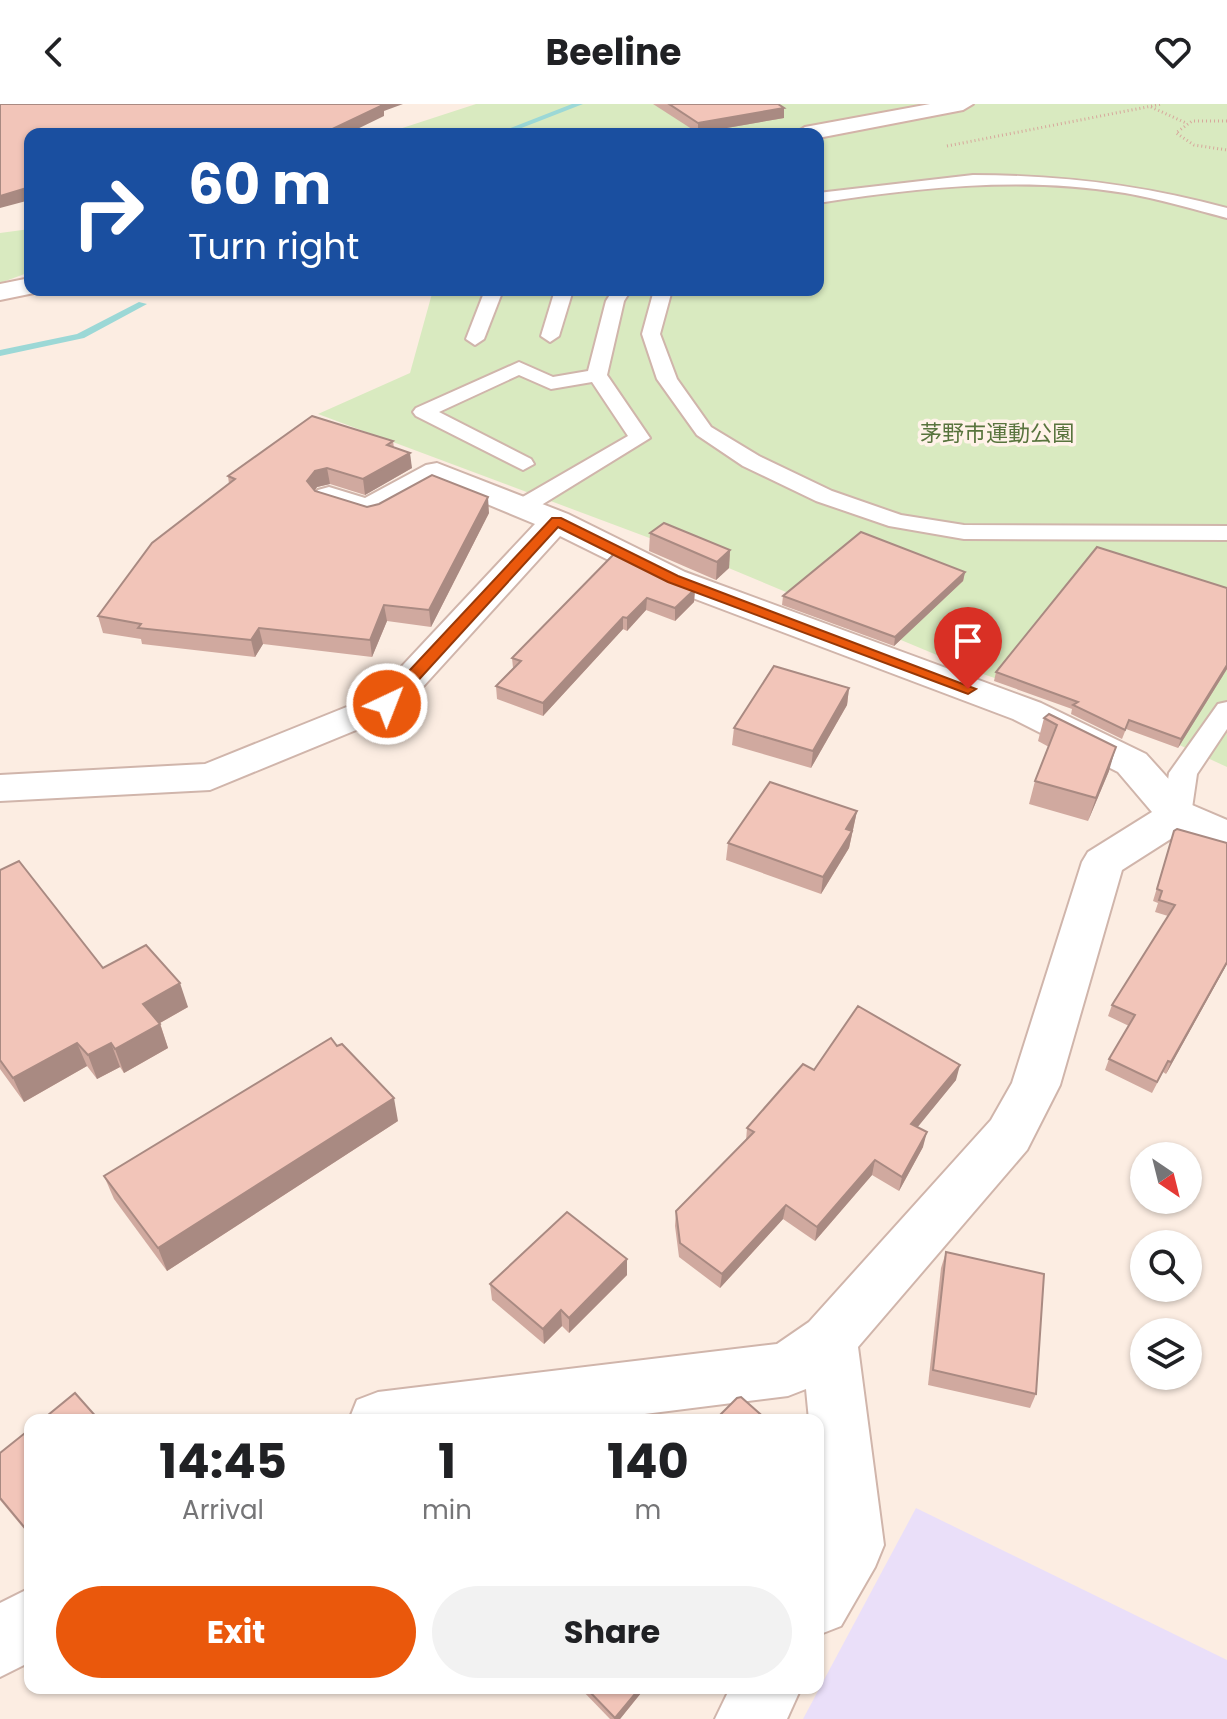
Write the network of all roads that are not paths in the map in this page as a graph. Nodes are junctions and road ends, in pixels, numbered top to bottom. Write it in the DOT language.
graph roads {
  1 [pos="963,104"];
  2 [pos="824,130"];
  3 [pos="824,197"];
  4 [pos="1227,213"];
  5 [pos="24,287"];
  6 [pos="0,292"];
  7 [pos="492,296"];
  8 [pos="562,296"];
  9 [pos="618,296"];
  10 [pos="661,296"];
  11 [pos="550,336"];
  12 [pos="475,339"];
  13 [pos="597,375"];
  14 [pos="523,464"];
  15 [pos="329,497"];
  16 [pos="522,507"];
  17 [pos="556,521"];
  18 [pos="1227,533"];
  19 [pos="1227,710"];
  20 [pos="0,788"];
  21 [pos="1177,815"];
  22 [pos="1227,837"];
  23 [pos="829,1340"];
  24 [pos="426,1414"];
  25 [pos="824,1593"];
  26 [pos="24,1625"];
  27 [pos="0,1645"];
  28 [pos="764,1694"];
  29 [pos="749,1719"];
  1 -- 2 [label="street"];
  3 -- 4 [label="lane"];
  5 -- 6 [label="street"];
  7 -- 12 [label="lane"];
  8 -- 11 [label="lane"];
  9 -- 13 [label="lane"];
  10 -- 18 [label="lane"];
  13 -- 14 [label="lane"];
  13 -- 16 [label="lane"];
  15 -- 16 [label="street"];
  16 -- 17 [label="street"];
  17 -- 20 [label="street"];
  17 -- 21 [label="street"];
  19 -- 21 [label="lane"];
  21 -- 22 [label="street"];
  21 -- 23 [label="street"];
  23 -- 24 [label="street"];
  23 -- 25 [label="street"];
  26 -- 27 [label="street"];
  28 -- 29 [label="street"];
}
